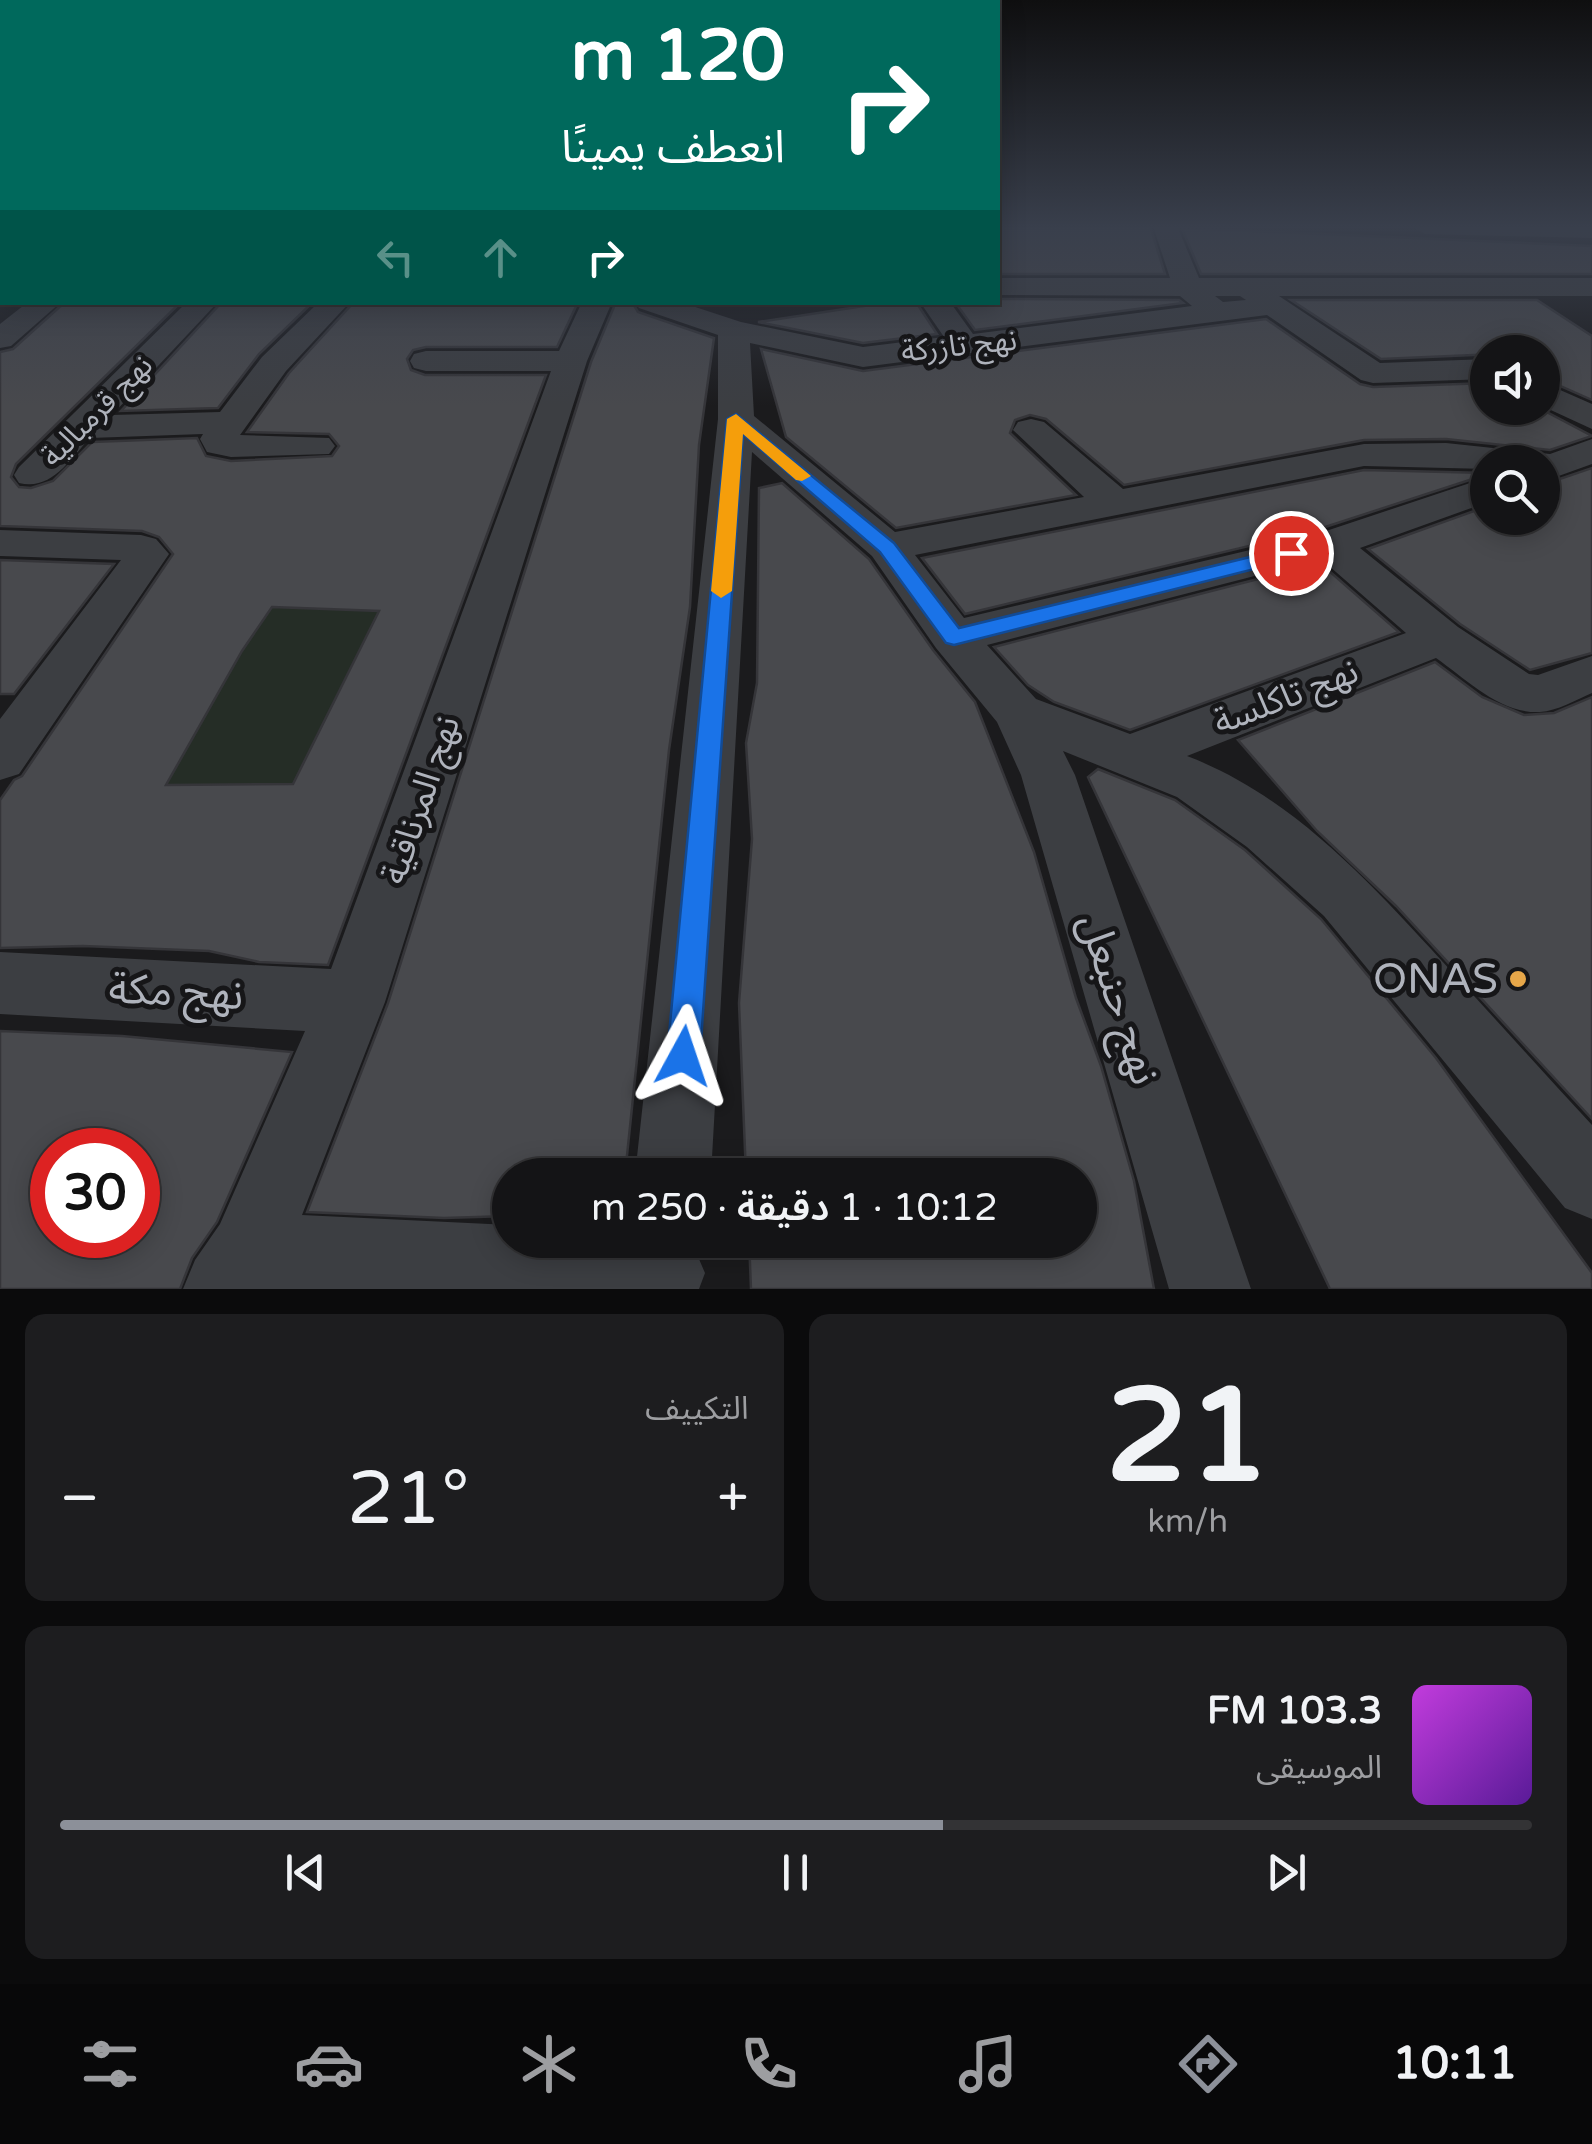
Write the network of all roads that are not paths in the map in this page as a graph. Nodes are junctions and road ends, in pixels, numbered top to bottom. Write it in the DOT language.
graph roads {
  1 [pos="1000,287"];
  2 [pos="1592,287"];
  3 [pos="1188,288"];
  4 [pos="1261,296"];
  5 [pos="43,305"];
  6 [pos="201,305"];
  7 [pos="201,305"];
  8 [pos="333,305"];
  9 [pos="596,305"];
  10 [pos="658,305"];
  11 [pos="936,305"];
  12 [pos="1216,312"];
  13 [pos="734,330"];
  14 [pos="0,339"];
  15 [pos="965,344"];
  16 [pos="426,361"];
  17 [pos="572,361"];
  18 [pos="1470,370"];
  19 [pos="1560,401"];
  20 [pos="1592,418"];
  21 [pos="736,419"];
  22 [pos="230,423"];
  23 [pos="82,427"];
  24 [pos="1031,430"];
  25 [pos="316,446"];
  26 [pos="1470,457"];
  27 [pos="1470,496"];
  28 [pos="1114,502"];
  29 [pos="0,544"];
  30 [pos="1329,544"];
  31 [pos="887,547"];
  32 [pos="954,637"];
  33 [pos="1440,638"];
  34 [pos="1592,674"];
  35 [pos="1018,712"];
  36 [pos="9,734"];
  37 [pos="1132,756"];
  38 [pos="0,983"];
  39 [pos="352,1002"];
  40 [pos="675,1158"];
  41 [pos="1592,1182"];
  42 [pos="666,1267"];
  43 [pos="236,1270"];
  44 [pos="1210,1289"];
  1 -- 3 [label="street"];
  2 -- 4 [label="street"];
  3 -- 4 [label="street"];
  3 -- 12 [label="street"];
  4 -- 12 [label="street, نهج تازركة"];
  4 -- 18 [label="street"];
  5 -- 14 [label="street"];
  6 -- 23 [label="street, نهج قرمبالية"];
  7 -- 23 [label="street, نهج قرمبالية"];
  8 -- 22 [label="street"];
  9 -- 17 [label="street, نهج المرناقية"];
  10 -- 13 [label="street, نهج تازركة"];
  11 -- 15 [label="street"];
  12 -- 15 [label="street, نهج تازركة"];
  13 -- 15 [label="street, نهج تازركة"];
  13 -- 21 [label="street"];
  16 -- 17 [label="street"];
  17 -- 39 [label="street, نهج المرناقية"];
  19 -- 20 [label="street"];
  21 -- 31 [label="street"];
  21 -- 40 [label="street"];
  22 -- 23 [label="street"];
  22 -- 25 [label="street"];
  24 -- 28 [label="street"];
  26 -- 28 [label="street"];
  27 -- 30 [label="street"];
  28 -- 31 [label="street"];
  29 -- 36 [label="street"];
  30 -- 32 [label="street"];
  30 -- 33 [label="street"];
  31 -- 32 [label="street"];
  32 -- 35 [label="street"];
  33 -- 34 [label="street"];
  33 -- 37 [label="street, نهج تاكلسة"];
  35 -- 37 [label="street"];
  35 -- 44 [label="street, نهج حنبعل"];
  37 -- 41 [label="street"];
  38 -- 39 [label="street, نهج مكة"];
  39 -- 43 [label="street, نهج المرناقية"];
  42 -- 43 [label="street"];
}
